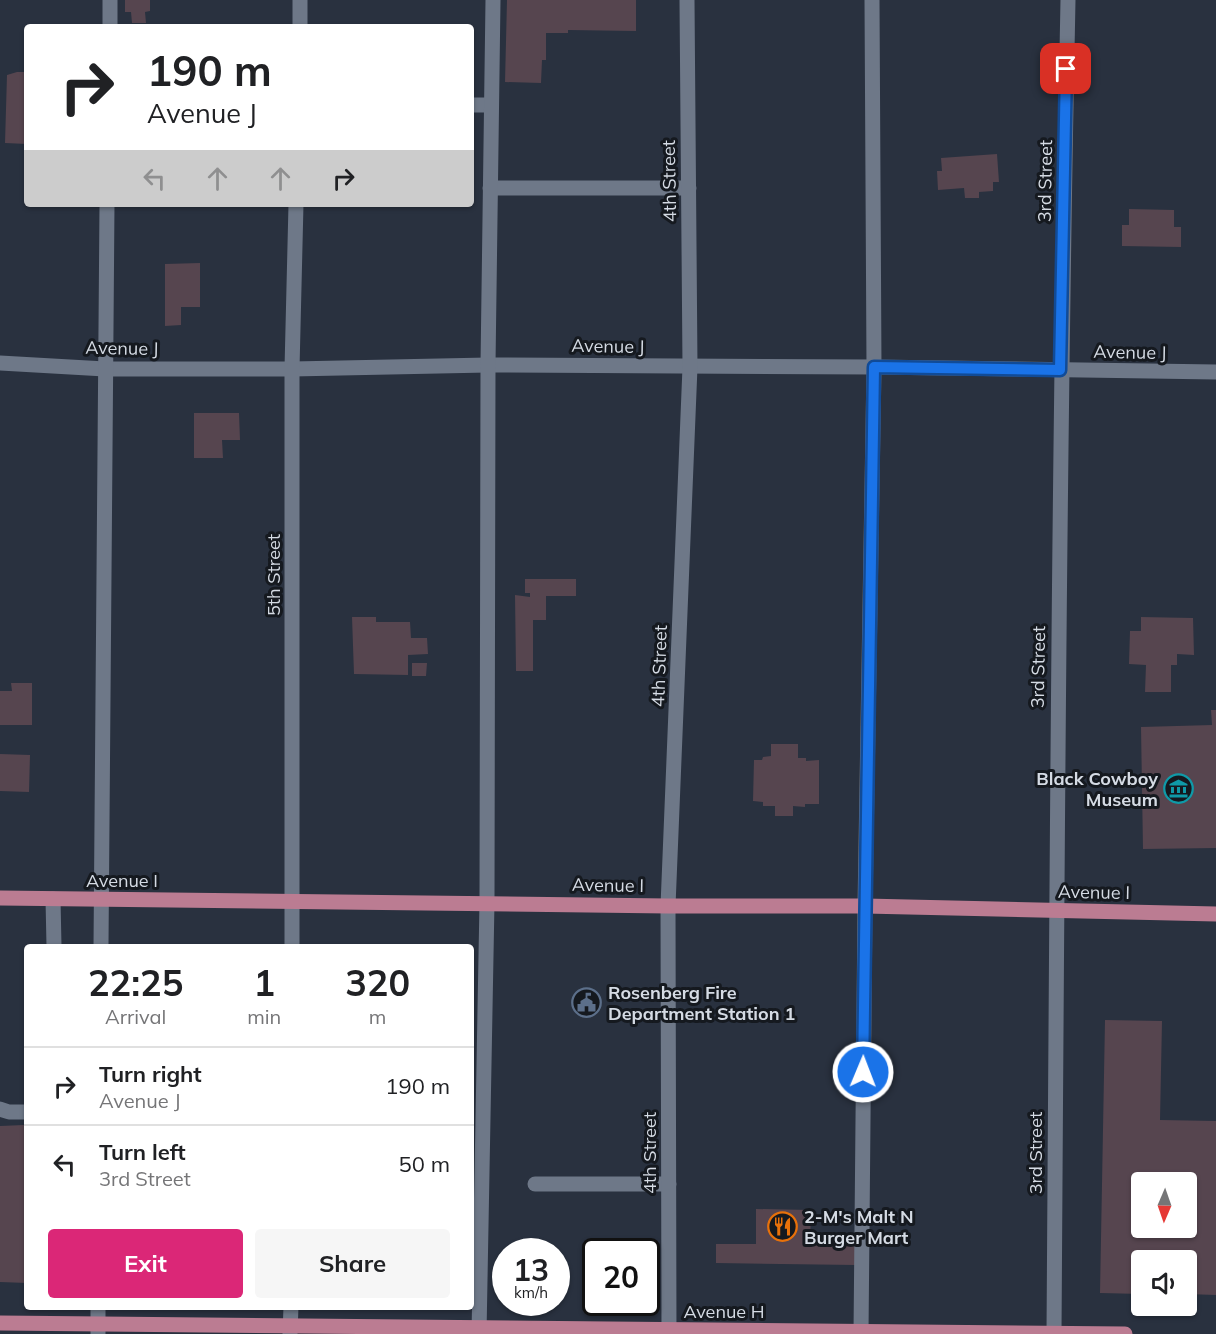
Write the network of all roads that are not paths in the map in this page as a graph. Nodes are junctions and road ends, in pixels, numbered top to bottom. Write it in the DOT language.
graph roads {
  1 [pos="110,0"];
  2 [pos="300,0"];
  3 [pos="493,0"];
  4 [pos="687,0"];
  5 [pos="872,0"];
  6 [pos="1068,0"];
  7 [pos="110,24"];
  8 [pos="300,24"];
  9 [pos="474,105"];
  10 [pos="491,105"];
  11 [pos="490,188"];
  12 [pos="689,188"];
  13 [pos="107,207"];
  14 [pos="296,207"];
  15 [pos="0,363"];
  16 [pos="488,365"];
  17 [pos="690,367"];
  18 [pos="874,367"];
  19 [pos="105,369"];
  20 [pos="292,369"];
  21 [pos="1060,370"];
  22 [pos="1216,372"];
  23 [pos="0,898"];
  24 [pos="53,899"];
  25 [pos="103,900"];
  26 [pos="292,900"];
  27 [pos="488,902"];
  28 [pos="668,906"];
  29 [pos="865,906"];
  30 [pos="1056,910"];
  31 [pos="1216,914"];
  32 [pos="54,944"];
  33 [pos="101,944"];
  34 [pos="292,944"];
  35 [pos="0,1109"];
  36 [pos="24,1112"];
  37 [pos="535,1184"];
  38 [pos="669,1184"];
  39 [pos="98,1310"];
  40 [pos="291,1310"];
  41 [pos="0,1323"];
  42 [pos="98,1329"];
  43 [pos="290,1330"];
  44 [pos="479,1331"];
  45 [pos="669,1332"];
  46 [pos="861,1333"];
  47 [pos="1054,1333"];
  48 [pos="1125,1334"];
  1 -- 7 [label="street"];
  2 -- 8 [label="street"];
  3 -- 10 [label="street"];
  4 -- 12 [label="street, 4th Street"];
  5 -- 18 [label="street"];
  6 -- 21 [label="street, 3rd Street"];
  9 -- 10 [label="street"];
  10 -- 11 [label="street"];
  11 -- 12 [label="street"];
  11 -- 16 [label="street"];
  12 -- 17 [label="street, 4th Street"];
  13 -- 19 [label="street"];
  14 -- 20 [label="street, 5th Street"];
  15 -- 19 [label="street, Avenue J"];
  16 -- 17 [label="street, Avenue J"];
  16 -- 20 [label="street, Avenue J"];
  16 -- 27 [label="street"];
  17 -- 18 [label="street, Avenue J"];
  17 -- 28 [label="street, 4th Street"];
  18 -- 21 [label="street, Avenue J"];
  18 -- 29 [label="street"];
  19 -- 20 [label="street, Avenue J"];
  19 -- 25 [label="street"];
  20 -- 26 [label="street, 5th Street"];
  21 -- 22 [label="street, Avenue J"];
  21 -- 30 [label="street, 3rd Street"];
  23 -- 24 [label="main road, Avenue I"];
  24 -- 25 [label="main road, Avenue I"];
  24 -- 32 [label="street"];
  25 -- 26 [label="main road, Avenue I"];
  25 -- 33 [label="street"];
  26 -- 27 [label="main road, Avenue I"];
  26 -- 34 [label="street, 5th Street"];
  27 -- 28 [label="main road, Avenue I"];
  27 -- 44 [label="street"];
  28 -- 29 [label="main road, Avenue I"];
  28 -- 38 [label="street, 4th Street"];
  29 -- 30 [label="main road, Avenue I"];
  29 -- 46 [label="street"];
  30 -- 31 [label="main road, Avenue I"];
  30 -- 47 [label="street, 3rd Street"];
  35 -- 36 [label="street"];
  37 -- 38 [label="street"];
  38 -- 45 [label="street, 4th Street"];
  39 -- 42 [label="street"];
  40 -- 43 [label="street"];
  41 -- 42 [label="main road, Avenue H"];
  42 -- 43 [label="main road, Avenue H"];
  43 -- 44 [label="main road, Avenue H"];
  44 -- 45 [label="main road, Avenue H"];
  45 -- 46 [label="main road, Avenue H"];
  46 -- 47 [label="main road, Avenue H"];
  47 -- 48 [label="main road, Avenue H"];
}
